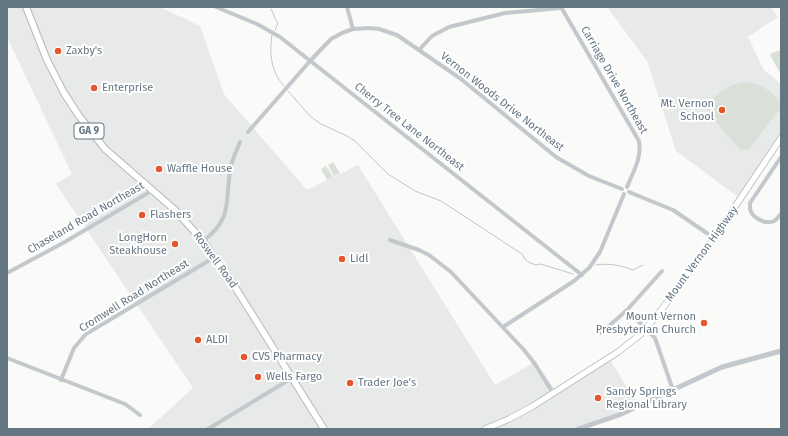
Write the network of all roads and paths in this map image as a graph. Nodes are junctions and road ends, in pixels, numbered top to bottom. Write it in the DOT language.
graph roads {
  1 [pos="26,7"];
  2 [pos="216,7"];
  3 [pos="347,7"];
  4 [pos="561,7"];
  5 [pos="353,29"];
  6 [pos="419,50"];
  7 [pos="310,61"];
  8 [pos="248,132"];
  9 [pos="781,138"];
  10 [pos="240,142"];
  11 [pos="781,157"];
  12 [pos="627,187"];
  13 [pos="622,189"];
  14 [pos="153,190"];
  15 [pos="629,192"];
  16 [pos="624,194"];
  17 [pos="781,214"];
  18 [pos="714,238"];
  19 [pos="390,240"];
  20 [pos="202,241"];
  21 [pos="215,257"];
  22 [pos="662,271"];
  23 [pos="7,273"];
  24 [pos="582,275"];
  25 [pos="627,310"];
  26 [pos="503,327"];
  27 [pos="646,328"];
  28 [pos="601,333"];
  29 [pos="781,351"];
  30 [pos="7,358"];
  31 [pos="292,378"];
  32 [pos="61,380"];
  33 [pos="673,390"];
  34 [pos="554,393"];
  35 [pos="140,415"];
  36 [pos="208,429"];
  37 [pos="324,429"];
  38 [pos="485,429"];
  39 [pos="578,429"];
  1 -- 14 [label="main road, Roswell Road / GA 9"];
  2 -- 7 [label="street, Cherry Tree Lane Northeast"];
  3 -- 5 [label="street"];
  4 -- 6 [label="street"];
  4 -- 12 [label="street, Carriage Drive Northeast"];
  5 -- 6 [label="street, Vernon Woods Drive Northeast"];
  5 -- 7 [label="street, Vernon Woods Drive Northeast"];
  6 -- 13 [label="street, Vernon Woods Drive Northeast"];
  7 -- 8 [label="street, Vernon Woods Drive Northeast"];
  7 -- 24 [label="street, Cherry Tree Lane Northeast"];
  9 -- 18 [label="main road, Mount Vernon Highway"];
  10 -- 20 [label="street"];
  11 -- 17 [label="street"];
  12 -- 13 [label="street"];
  12 -- 15 [label="street"];
  13 -- 16 [label="street"];
  14 -- 20 [label="main road, Roswell Road / GA 9"];
  14 -- 23 [label="street, Chaseland Road Northeast"];
  15 -- 16 [label="street"];
  15 -- 18 [label="street"];
  16 -- 24 [label="street"];
  18 -- 27 [label="main road, Mount Vernon Highway"];
  19 -- 26 [label="street"];
  20 -- 21 [label="main road, Roswell Road / GA 9"];
  21 -- 31 [label="main road, Roswell Road / GA 9"];
  21 -- 32 [label="street, Cromwell Road Northeast"];
  22 -- 25 [label="street"];
  24 -- 26 [label="street"];
  25 -- 27 [label="street"];
  25 -- 28 [label="street"];
  26 -- 34 [label="street"];
  27 -- 33 [label="street"];
  27 -- 34 [label="main road, Mount Vernon Highway"];
  29 -- 33 [label="street"];
  30 -- 32 [label="street"];
  31 -- 36 [label="street"];
  31 -- 37 [label="main road, Roswell Road / GA 9"];
  32 -- 35 [label="street"];
  33 -- 39 [label="street"];
  34 -- 38 [label="main road, Mount Vernon Highway"];
}
